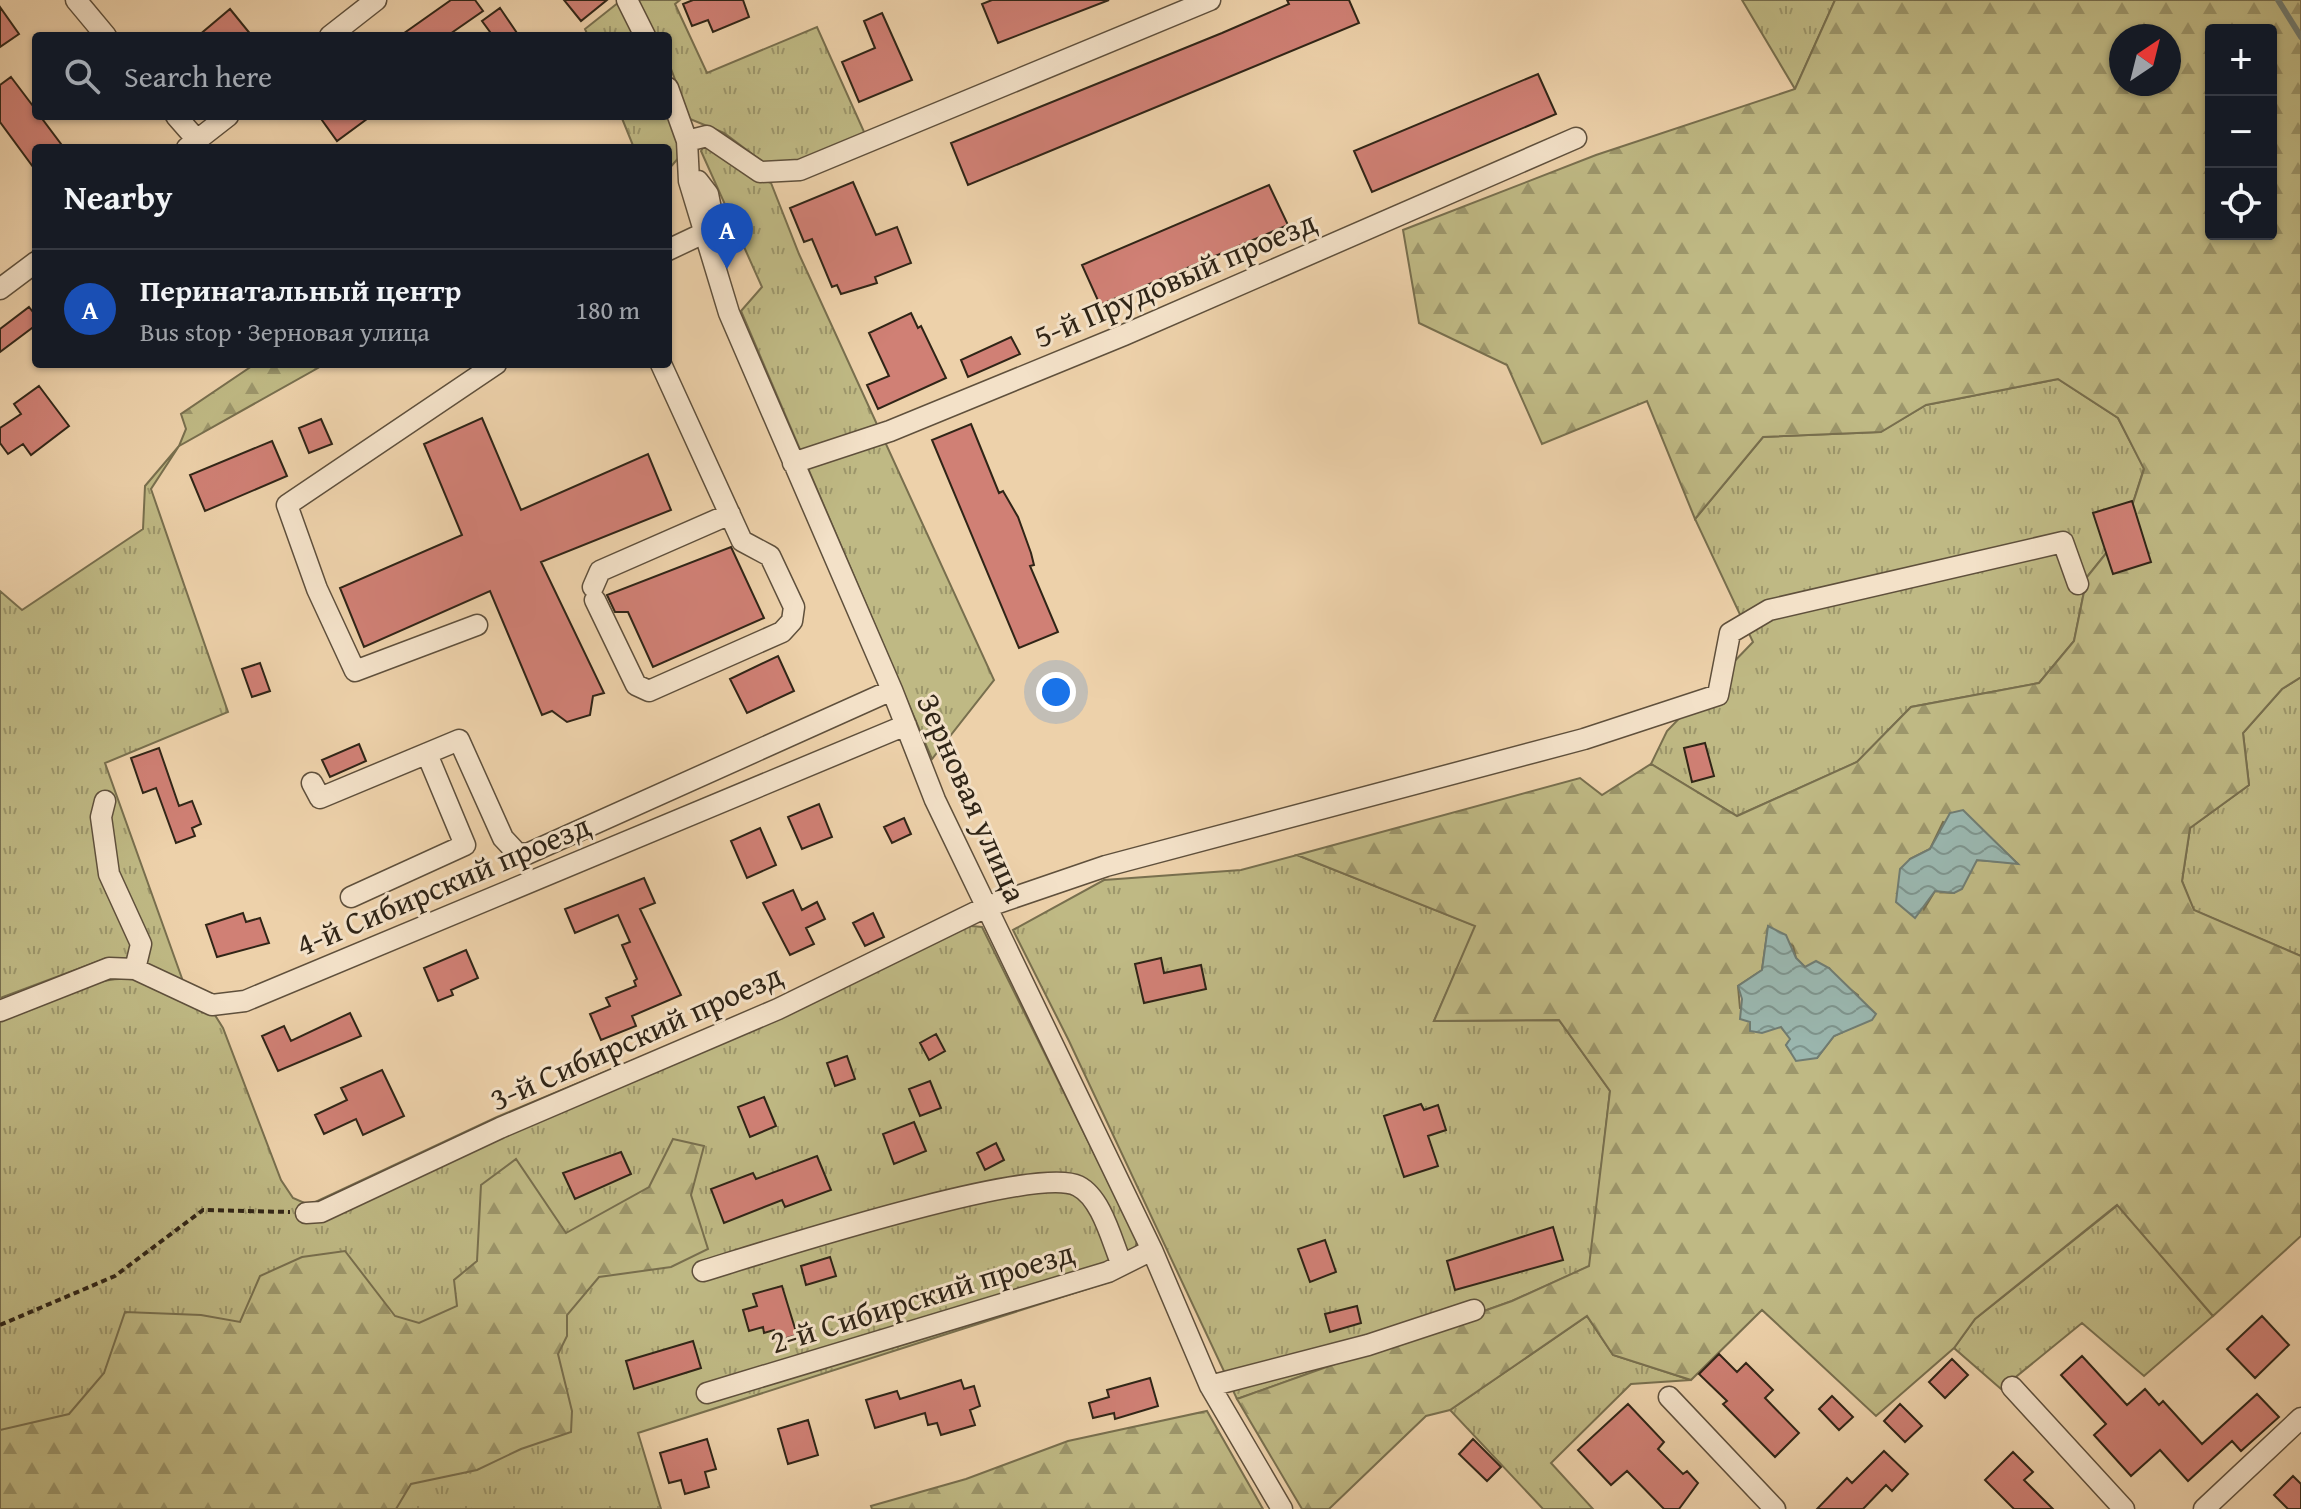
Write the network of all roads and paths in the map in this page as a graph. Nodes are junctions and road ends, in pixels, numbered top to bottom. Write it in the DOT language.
graph roads {
  1 [pos="76,0"];
  2 [pos="376,0"];
  3 [pos="627,0"];
  4 [pos="1210,0"];
  5 [pos="103,32"];
  6 [pos="335,32"];
  7 [pos="643,32"];
  8 [pos="672,99"];
  9 [pos="178,120"];
  10 [pos="223,120"];
  11 [pos="1576,138"];
  12 [pos="687,141"];
  13 [pos="192,144"];
  14 [pos="704,233"];
  15 [pos="672,248"];
  16 [pos="32,265"];
  17 [pos="0,289"];
  18 [pos="490,368"];
  19 [pos="663,368"];
  20 [pos="793,463"];
  21 [pos="730,514"];
  22 [pos="2078,584"];
  23 [pos="477,625"];
  24 [pos="892,690"];
  25 [pos="906,725"];
  26 [pos="427,754"];
  27 [pos="312,783"];
  28 [pos="105,801"];
  29 [pos="351,897"];
  30 [pos="986,907"];
  31 [pos="135,969"];
  32 [pos="0,1011"];
  33 [pos="306,1213"];
  34 [pos="1152,1250"];
  35 [pos="1122,1265"];
  36 [pos="703,1271"];
  37 [pos="1474,1310"];
  38 [pos="0,1325"];
  39 [pos="1210,1386"];
  40 [pos="2012,1387"];
  41 [pos="707,1393"];
  42 [pos="1669,1397"];
  43 [pos="2301,1418"];
  44 [pos="1282,1509"];
  45 [pos="1775,1509"];
  46 [pos="2124,1509"];
  47 [pos="2204,1509"];
  1 -- 5 [label="street"];
  2 -- 6 [label="street"];
  3 -- 7 [label="street"];
  4 -- 12 [label="street"];
  8 -- 12 [label="street, Зерновая улица"];
  9 -- 13 [label="street"];
  10 -- 13 [label="street"];
  11 -- 20 [label="street, 5-й Прудовый проезд"];
  12 -- 14 [label="street, Зерновая улица"];
  14 -- 15 [label="street"];
  14 -- 20 [label="street, Зерновая улица"];
  16 -- 17 [label="street"];
  18 -- 23 [label="street"];
  19 -- 21 [label="street"];
  20 -- 24 [label="street, Зерновая улица"];
  21 -- 21 [label="street"];
  22 -- 30 [label="street, 3-й Сибирский проезд"];
  24 -- 25 [label="street, Зерновая улица"];
  24 -- 26 [label="street"];
  25 -- 30 [label="street, Зерновая улица"];
  25 -- 31 [label="street, 4-й Сибирский проезд"];
  26 -- 27 [label="street"];
  26 -- 29 [label="street"];
  28 -- 31 [label="street"];
  30 -- 33 [label="street, 3-й Сибирский проезд"];
  30 -- 34 [label="street, Зерновая улица"];
  31 -- 32 [label="street"];
  33 -- 38 [label="path"];
  34 -- 35 [label="street, 2-й Сибирский проезд"];
  34 -- 39 [label="street, Зерновая улица"];
  35 -- 36 [label="street"];
  35 -- 41 [label="street, 2-й Сибирский проезд"];
  37 -- 39 [label="street"];
  39 -- 44 [label="street, Зерновая улица"];
  40 -- 46 [label="street"];
  42 -- 45 [label="street"];
  43 -- 47 [label="street"];
}
